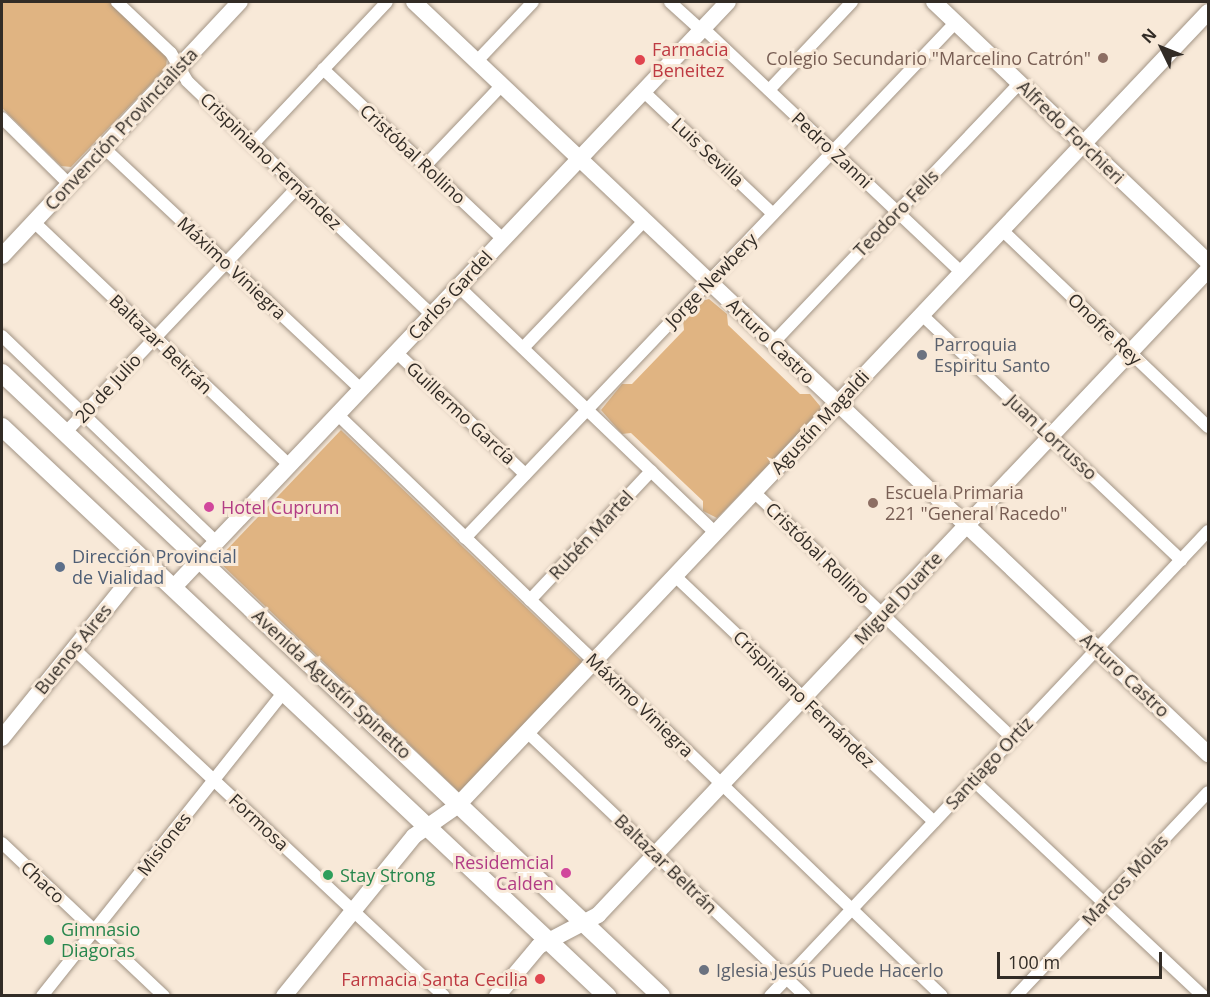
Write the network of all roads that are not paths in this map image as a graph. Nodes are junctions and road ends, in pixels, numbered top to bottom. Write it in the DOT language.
graph roads {
  1 [pos="120,2"];
  2 [pos="240,2"];
  3 [pos="387,2"];
  4 [pos="414,2"];
  5 [pos="533,2"];
  6 [pos="670,2"];
  7 [pos="728,2"];
  8 [pos="852,2"];
  9 [pos="934,2"];
  10 [pos="1206,10"];
  11 [pos="956,22"];
  12 [pos="702,29"];
  13 [pos="477,61"];
  14 [pos="178,68"];
  15 [pos="323,69"];
  16 [pos="1020,83"];
  17 [pos="502,85"];
  18 [pos="769,90"];
  19 [pos="643,91"];
  20 [pos="2,118"];
  21 [pos="253,144"];
  22 [pos="1084,144"];
  23 [pos="104,147"];
  24 [pos="833,151"];
  25 [pos="580,158"];
  26 [pos="425,165"];
  27 [pos="69,184"];
  28 [pos="298,187"];
  29 [pos="898,212"];
  30 [pos="773,214"];
  31 [pos="645,220"];
  32 [pos="34,222"];
  33 [pos="1002,230"];
  34 [pos="503,239"];
  35 [pos="2,256"];
  36 [pos="1209,262"];
  37 [pos="226,263"];
  38 [pos="1209,270"];
  39 [pos="962,273"];
  40 [pos="709,282"];
  41 [pos="458,286"];
  42 [pos="432,315"];
  43 [pos="922,315"];
  44 [pos="2,336"];
  45 [pos="155,338"];
  46 [pos="773,343"];
  47 [pos="523,348"];
  48 [pos="396,352"];
  49 [pos="1130,352"];
  50 [pos="2,373"];
  51 [pos="361,389"];
  52 [pos="837,405"];
  53 [pos="587,410"];
  54 [pos="83,414"];
  55 [pos="337,414"];
  56 [pos="2,427"];
  57 [pos="1209,427"];
  58 [pos="66,432"];
  59 [pos="1051,436"];
  60 [pos="289,465"];
  61 [pos="651,471"];
  62 [pos="525,474"];
  63 [pos="754,492"];
  64 [pos="966,526"];
  65 [pos="1209,531"];
  66 [pos="716,533"];
  67 [pos="465,537"];
  68 [pos="216,542"];
  69 [pos="200,559"];
  70 [pos="1181,560"];
  71 [pos="145,561"];
  72 [pos="675,576"];
  73 [pos="173,588"];
  74 [pos="530,600"];
  75 [pos="882,615"];
  76 [pos="74,649"];
  77 [pos="1097,649"];
  78 [pos="594,661"];
  79 [pos="284,692"];
  80 [pos="803,698"];
  81 [pos="527,732"];
  82 [pos="2,738"];
  83 [pos="1013,739"];
  84 [pos="1209,754"];
  85 [pos="214,780"];
  86 [pos="974,780"];
  87 [pos="722,784"];
  88 [pos="1209,792"];
  89 [pos="459,804"];
  90 [pos="934,822"];
  91 [pos="426,826"];
  92 [pos="2,843"];
  93 [pos="656,854"];
  94 [pos="1104,903"];
  95 [pos="852,909"];
  96 [pos="353,910"];
  97 [pos="586,924"];
  98 [pos="95,931"];
  99 [pos="549,941"];
  100 [pos="787,978"];
  101 [pos="42,996"];
  102 [pos="164,996"];
  103 [pos="284,996"];
  104 [pos="444,996"];
  105 [pos="497,996"];
  106 [pos="607,996"];
  107 [pos="661,996"];
  108 [pos="770,996"];
  109 [pos="805,996"];
  110 [pos="942,996"];
  111 [pos="1016,996"];
  112 [pos="1203,996"];
  1 -- 14 [label="street, Crispiniano Fernández"];
  2 -- 14 [label="street, Convención Provincialista"];
  3 -- 15 [label="street"];
  4 -- 13 [label="street, Arturo Castro"];
  5 -- 13 [label="street"];
  6 -- 12 [label="street, Pedro Zanni"];
  7 -- 12 [label="street, Carlos Gardel"];
  8 -- 18 [label="street"];
  9 -- 11 [label="street, Alfredo Forchieri"];
  10 -- 22 [label="street, Agustín Magaldi"];
  11 -- 16 [label="street, Alfredo Forchieri"];
  11 -- 24 [label="street, Jorge Newbery"];
  12 -- 18 [label="street, Pedro Zanni"];
  12 -- 19 [label="street, Carlos Gardel"];
  13 -- 17 [label="street, Arturo Castro"];
  14 -- 21 [label="street, Crispiniano Fernández"];
  14 -- 23 [label="street, Convención Provincialista"];
  15 -- 21 [label="street"];
  15 -- 26 [label="street, Cristóbal Rollino"];
  16 -- 22 [label="street, Alfredo Forchieri"];
  16 -- 29 [label="street, Teodoro Fells"];
  17 -- 25 [label="street, Arturo Castro"];
  17 -- 26 [label="street"];
  18 -- 24 [label="street, Pedro Zanni"];
  19 -- 25 [label="street, Carlos Gardel"];
  19 -- 30 [label="street, Luis Sevilla"];
  20 -- 27 [label="street"];
  21 -- 28 [label="street, Crispiniano Fernández"];
  22 -- 33 [label="street, Agustín Magaldi"];
  22 -- 36 [label="street, Alfredo Forchieri"];
  23 -- 27 [label="street, Convención Provincialista"];
  23 -- 37 [label="street, Máximo Viniegra"];
  24 -- 29 [label="street, Pedro Zanni"];
  24 -- 30 [label="street, Jorge Newbery"];
  25 -- 31 [label="street, Arturo Castro"];
  25 -- 34 [label="street, Carlos Gardel"];
  26 -- 34 [label="street, Cristóbal Rollino"];
  27 -- 32 [label="street, Convención Provincialista"];
  28 -- 37 [label="street, 20 de Julio"];
  28 -- 42 [label="street, Crispiniano Fernández"];
  29 -- 39 [label="street, Pedro Zanni"];
  29 -- 46 [label="street, Teodoro Fells"];
  30 -- 40 [label="street, Jorge Newbery"];
  31 -- 40 [label="street, Arturo Castro"];
  31 -- 47 [label="street"];
  32 -- 35 [label="street, Convención Provincialista"];
  32 -- 45 [label="street, Baltazar Beltrán"];
  33 -- 39 [label="street, Agustín Magaldi"];
  33 -- 49 [label="street, Onofre Rey"];
  34 -- 41 [label="street, Carlos Gardel"];
  37 -- 45 [label="street, 20 de Julio"];
  37 -- 51 [label="street, Máximo Viniegra"];
  38 -- 49 [label="street, Miguel Duarte"];
  39 -- 43 [label="street, Agustín Magaldi"];
  40 -- 46 [label="street, Arturo Castro"];
  40 -- 53 [label="street, Jorge Newbery"];
  41 -- 42 [label="street, Carlos Gardel"];
  41 -- 47 [label="street"];
  42 -- 48 [label="street, Carlos Gardel"];
  43 -- 52 [label="street, Agustín Magaldi"];
  43 -- 59 [label="street, Juan Lorrusso"];
  44 -- 54 [label="street"];
  45 -- 54 [label="street, 20 de Julio"];
  45 -- 60 [label="street, Baltazar Beltrán"];
  46 -- 52 [label="street, Arturo Castro"];
  47 -- 53 [label="street"];
  48 -- 51 [label="street, Carlos Gardel"];
  48 -- 62 [label="street, Guillermo García"];
  49 -- 57 [label="street, Onofre Rey"];
  49 -- 59 [label="street, Miguel Duarte"];
  50 -- 58 [label="main road, Avenida Agustín Spinetto"];
  51 -- 55 [label="street, Carlos Gardel"];
  52 -- 63 [label="street, Agustín Magaldi"];
  52 -- 64 [label="street, Arturo Castro"];
  53 -- 61 [label="street"];
  53 -- 62 [label="street, Jorge Newbery"];
  54 -- 58 [label="street, 20 de Julio"];
  54 -- 68 [label="street"];
  55 -- 60 [label="street, Carlos Gardel"];
  55 -- 67 [label="street, Máximo Viniegra"];
  56 -- 71 [label="main road"];
  58 -- 69 [label="main road, Avenida Agustín Spinetto"];
  59 -- 64 [label="street, Miguel Duarte"];
  59 -- 70 [label="street, Juan Lorrusso"];
  60 -- 68 [label="street, Carlos Gardel"];
  61 -- 66 [label="street"];
  61 -- 74 [label="street, Rubén Martel"];
  62 -- 67 [label="street, Jorge Newbery"];
  63 -- 66 [label="street, Agustín Magaldi"];
  63 -- 75 [label="street, Cristóbal Rollino"];
  64 -- 75 [label="street, Miguel Duarte"];
  64 -- 77 [label="street, Arturo Castro"];
  65 -- 70 [label="street, Santiago Ortiz"];
  66 -- 72 [label="street, Agustín Magaldi"];
  67 -- 74 [label="street, Máximo Viniegra"];
  68 -- 69 [label="street, Carlos Gardel"];
  69 -- 73 [label="street, Carlos Gardel"];
  69 -- 89 [label="main road, Avenida Agustín Spinetto"];
  70 -- 77 [label="street, Santiago Ortiz"];
  71 -- 73 [label="main road"];
  71 -- 76 [label="street, Buenos Aires"];
  72 -- 78 [label="street, Agustín Magaldi"];
  72 -- 80 [label="street, Crispiniano Fernández"];
  73 -- 79 [label="main road"];
  74 -- 78 [label="street, Máximo Viniegra"];
  75 -- 80 [label="street, Miguel Duarte"];
  75 -- 83 [label="street, Cristóbal Rollino"];
  76 -- 82 [label="street, Buenos Aires"];
  76 -- 85 [label="street, Formosa"];
  77 -- 83 [label="street, Santiago Ortiz"];
  77 -- 84 [label="street, Arturo Castro"];
  78 -- 81 [label="street, Agustín Magaldi"];
  78 -- 87 [label="street, Máximo Viniegra"];
  79 -- 85 [label="street, Misiones"];
  79 -- 91 [label="main road"];
  80 -- 87 [label="street, Miguel Duarte"];
  80 -- 90 [label="street, Crispiniano Fernández"];
  81 -- 89 [label="street, Agustín Magaldi"];
  81 -- 93 [label="street, Baltazar Beltrán"];
  83 -- 86 [label="street, Santiago Ortiz"];
  85 -- 96 [label="street, Formosa"];
  85 -- 98 [label="street, Misiones"];
  86 -- 90 [label="street, Santiago Ortiz"];
  86 -- 94 [label="street"];
  87 -- 93 [label="street, Miguel Duarte"];
  87 -- 95 [label="street, Máximo Viniegra"];
  88 -- 94 [label="street, Marcos Molas"];
  89 -- 91 [label="street, Agustín Magaldi"];
  89 -- 97 [label="main road, Avenida Agustín Spinetto"];
  90 -- 95 [label="street, Santiago Ortiz"];
  91 -- 96 [label="street, Agustín Magaldi"];
  91 -- 99 [label="main road"];
  92 -- 98 [label="street, Chaco"];
  93 -- 97 [label="street, Miguel Duarte"];
  93 -- 100 [label="street, Baltazar Beltrán"];
  94 -- 111 [label="street, Marcos Molas"];
  94 -- 112 [label="street"];
  95 -- 100 [label="street, Santiago Ortiz"];
  95 -- 110 [label="street, Máximo Viniegra"];
  96 -- 103 [label="street, Agustín Magaldi"];
  96 -- 104 [label="street, Formosa"];
  97 -- 99 [label="street"];
  97 -- 107 [label="main road, Avenida Agustín Spinetto"];
  98 -- 101 [label="street, Misiones"];
  98 -- 102 [label="street, Chaco"];
  99 -- 105 [label="street"];
  99 -- 106 [label="main road"];
  100 -- 108 [label="street, Santiago Ortiz"];
  100 -- 109 [label="street, Baltazar Beltrán"];
}
